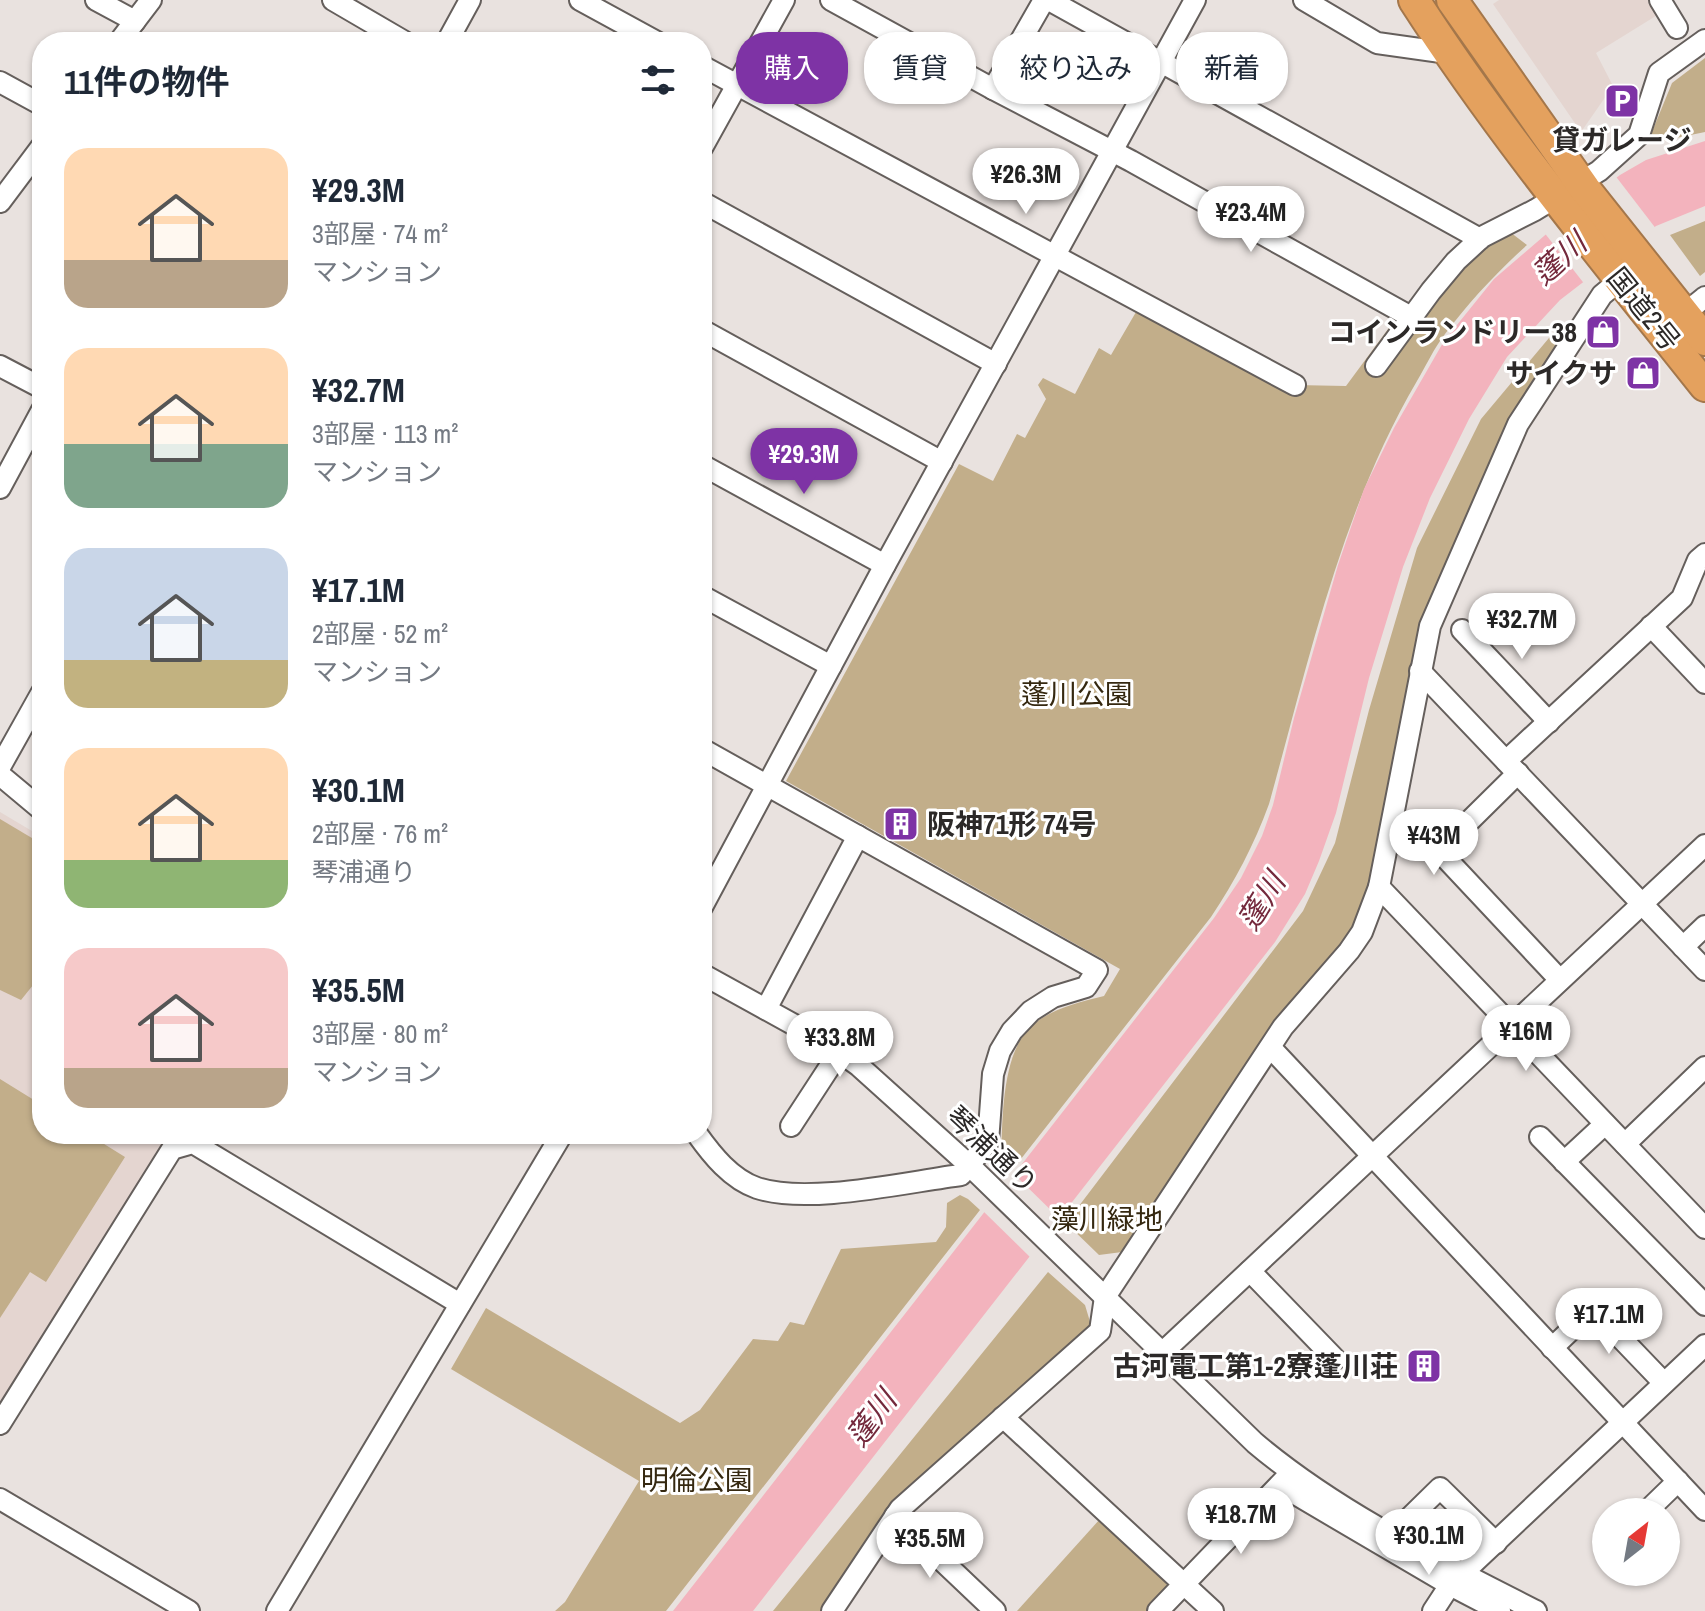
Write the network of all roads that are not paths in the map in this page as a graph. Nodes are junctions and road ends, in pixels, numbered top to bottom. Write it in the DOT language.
graph roads {
  1 [pos="96,0"];
  2 [pos="151,0"];
  3 [pos="333,0"];
  4 [pos="470,0"];
  5 [pos="580,0"];
  6 [pos="784,0"];
  7 [pos="831,0"];
  8 [pos="1047,0"];
  9 [pos="1195,0"];
  10 [pos="1304,0"];
  11 [pos="1414,0"];
  12 [pos="1452,0"];
  13 [pos="1660,0"];
  14 [pos="135,21"];
  15 [pos="1677,28"];
  16 [pos="127,32"];
  17 [pos="388,32"];
  18 [pos="452,32"];
  19 [pos="639,32"];
  20 [pos="766,32"];
  21 [pos="1028,32"];
  22 [pos="1705,40"];
  23 [pos="1448,53"];
  24 [pos="1162,61"];
  25 [pos="712,71"];
  26 [pos="0,82"];
  27 [pos="736,84"];
  28 [pos="736,87"];
  29 [pos="992,88"];
  30 [pos="32,100"];
  31 [pos="772,104"];
  32 [pos="1022,104"];
  33 [pos="712,130"];
  34 [pos="1113,151"];
  35 [pos="32,159"];
  36 [pos="1571,193"];
  37 [pos="0,202"];
  38 [pos="712,208"];
  39 [pos="1480,239"];
  40 [pos="1055,256"];
  41 [pos="1625,270"];
  42 [pos="1695,306"];
  43 [pos="1411,317"];
  44 [pos="712,336"];
  45 [pos="1705,340"];
  46 [pos="996,364"];
  47 [pos="0,366"];
  48 [pos="1376,366"];
  49 [pos="32,383"];
  50 [pos="1295,385"];
  51 [pos="1705,386"];
  52 [pos="32,429"];
  53 [pos="942,462"];
  54 [pos="712,470"];
  55 [pos="0,488"];
  56 [pos="1705,554"];
  57 [pos="885,565"];
  58 [pos="712,601"];
  59 [pos="1651,626"];
  60 [pos="1462,630"];
  61 [pos="831,666"];
  62 [pos="1420,671"];
  63 [pos="1705,683"];
  64 [pos="32,710"];
  65 [pos="1549,722"];
  66 [pos="712,755"];
  67 [pos="0,767"];
  68 [pos="1512,767"];
  69 [pos="0,775"];
  70 [pos="767,785"];
  71 [pos="32,802"];
  72 [pos="858,836"];
  73 [pos="1705,845"];
  74 [pos="1379,887"];
  75 [pos="712,888"];
  76 [pos="1642,902"];
  77 [pos="1705,926"];
  78 [pos="1683,947"];
  79 [pos="1705,970"];
  80 [pos="712,979"];
  81 [pos="1560,980"];
  82 [pos="766,1009"];
  83 [pos="1511,1026"];
  84 [pos="1271,1048"];
  85 [pos="840,1051"];
  86 [pos="1705,1067"];
  87 [pos="1605,1124"];
  88 [pos="791,1126"];
  89 [pos="1540,1137"];
  90 [pos="190,1144"];
  91 [pos="195,1144"];
  92 [pos="556,1144"];
  93 [pos="705,1144"];
  94 [pos="1625,1144"];
  95 [pos="1372,1157"];
  96 [pos="1564,1162"];
  97 [pos="977,1172"];
  98 [pos="1705,1228"];
  99 [pos="1250,1271"];
  100 [pos="1105,1297"];
  101 [pos="460,1304"];
  102 [pos="1705,1305"];
  103 [pos="1705,1345"];
  104 [pos="1552,1348"];
  105 [pos="1163,1352"];
  106 [pos="1335,1359"];
  107 [pos="1664,1383"];
  108 [pos="1003,1417"];
  109 [pos="1623,1422"];
  110 [pos="0,1424"];
  111 [pos="1286,1478"];
  112 [pos="1691,1485"];
  113 [pos="1669,1498"];
  114 [pos="0,1499"];
  115 [pos="1705,1510"];
  116 [pos="895,1516"];
  117 [pos="1392,1535"];
  118 [pos="1496,1543"];
  119 [pos="1456,1580"];
  120 [pos="1183,1583"];
  121 [pos="189,1611"];
  122 [pos="277,1611"];
  123 [pos="832,1611"];
  124 [pos="995,1611"];
  125 [pos="1158,1611"];
  126 [pos="1213,1611"];
  127 [pos="1433,1611"];
  128 [pos="1500,1611"];
  129 [pos="1536,1611"];
  1 -- 14 [label="street"];
  2 -- 14 [label="street"];
  3 -- 17 [label="street"];
  4 -- 18 [label="street"];
  5 -- 19 [label="street"];
  6 -- 20 [label="street"];
  7 -- 29 [label="street"];
  8 -- 21 [label="street"];
  8 -- 24 [label="street"];
  9 -- 24 [label="street"];
  10 -- 23 [label="street"];
  11 -- 23 [label="highway, 国道2号"];
  12 -- 36 [label="highway, 国道2号"];
  13 -- 15 [label="street"];
  14 -- 16 [label="street"];
  22 -- 36 [label="street"];
  23 -- 36 [label="highway, 国道2号"];
  24 -- 34 [label="street"];
  24 -- 39 [label="street"];
  25 -- 27 [label="street"];
  26 -- 30 [label="street"];
  28 -- 33 [label="street"];
  31 -- 40 [label="street"];
  32 -- 34 [label="street"];
  34 -- 40 [label="street"];
  34 -- 43 [label="street"];
  35 -- 37 [label="street"];
  36 -- 39 [label="street"];
  36 -- 41 [label="highway, 国道2号"];
  38 -- 46 [label="street"];
  39 -- 43 [label="street"];
  40 -- 46 [label="street"];
  40 -- 50 [label="street"];
  41 -- 42 [label="highway, 国道2号"];
  41 -- 51 [label="highway, 国道2号"];
  41 -- 62 [label="street"];
  42 -- 45 [label="highway, 国道2号"];
  43 -- 48 [label="street"];
  44 -- 53 [label="street"];
  46 -- 53 [label="street"];
  47 -- 49 [label="street"];
  52 -- 55 [label="street"];
  53 -- 57 [label="street"];
  54 -- 57 [label="street"];
  56 -- 59 [label="street"];
  57 -- 61 [label="street"];
  58 -- 61 [label="street"];
  59 -- 63 [label="street"];
  59 -- 65 [label="street"];
  60 -- 65 [label="street"];
  61 -- 70 [label="street"];
  62 -- 68 [label="street"];
  62 -- 74 [label="street"];
  64 -- 67 [label="street"];
  65 -- 68 [label="street"];
  66 -- 70 [label="street"];
  68 -- 76 [label="street"];
  68 -- 81 [label="street"];
  69 -- 71 [label="street"];
  70 -- 72 [label="street"];
  70 -- 75 [label="street"];
  72 -- 82 [label="street"];
  72 -- 97 [label="street"];
  73 -- 76 [label="street"];
  74 -- 83 [label="street"];
  74 -- 84 [label="street"];
  76 -- 78 [label="street"];
  76 -- 81 [label="street"];
  77 -- 78 [label="street"];
  78 -- 79 [label="street"];
  80 -- 82 [label="street, 琴浦通り"];
  81 -- 83 [label="street"];
  82 -- 85 [label="street, 琴浦通り"];
  83 -- 87 [label="street"];
  83 -- 95 [label="street"];
  84 -- 95 [label="street"];
  84 -- 100 [label="street"];
  85 -- 88 [label="street"];
  85 -- 97 [label="street, 琴浦通り"];
  86 -- 94 [label="street"];
  87 -- 94 [label="street"];
  87 -- 96 [label="street"];
  89 -- 96 [label="street"];
  90 -- 110 [label="street"];
  91 -- 101 [label="street"];
  92 -- 101 [label="street"];
  93 -- 97 [label="street"];
  94 -- 98 [label="street"];
  95 -- 99 [label="street"];
  95 -- 104 [label="street"];
  96 -- 102 [label="street"];
  97 -- 100 [label="street, 琴浦通り"];
  99 -- 105 [label="street"];
  99 -- 106 [label="street"];
  100 -- 105 [label="street, 琴浦通り"];
  100 -- 108 [label="street"];
  101 -- 122 [label="street"];
  103 -- 107 [label="street"];
  104 -- 107 [label="street"];
  104 -- 109 [label="street"];
  105 -- 111 [label="street, 琴浦通り"];
  107 -- 109 [label="street"];
  108 -- 116 [label="street"];
  108 -- 120 [label="street"];
  109 -- 112 [label="street"];
  109 -- 118 [label="street"];
  111 -- 117 [label="street, 琴浦通り"];
  111 -- 119 [label="street"];
  111 -- 120 [label="street"];
  112 -- 113 [label="street"];
  112 -- 115 [label="street"];
  114 -- 121 [label="street"];
  116 -- 123 [label="street"];
  116 -- 124 [label="street"];
  117 -- 118 [label="street"];
  117 -- 119 [label="street, 琴浦通り"];
  118 -- 119 [label="street"];
  119 -- 127 [label="street"];
  119 -- 128 [label="street"];
  119 -- 129 [label="street, 琴浦通り"];
  120 -- 125 [label="street"];
  120 -- 126 [label="street"];
}
